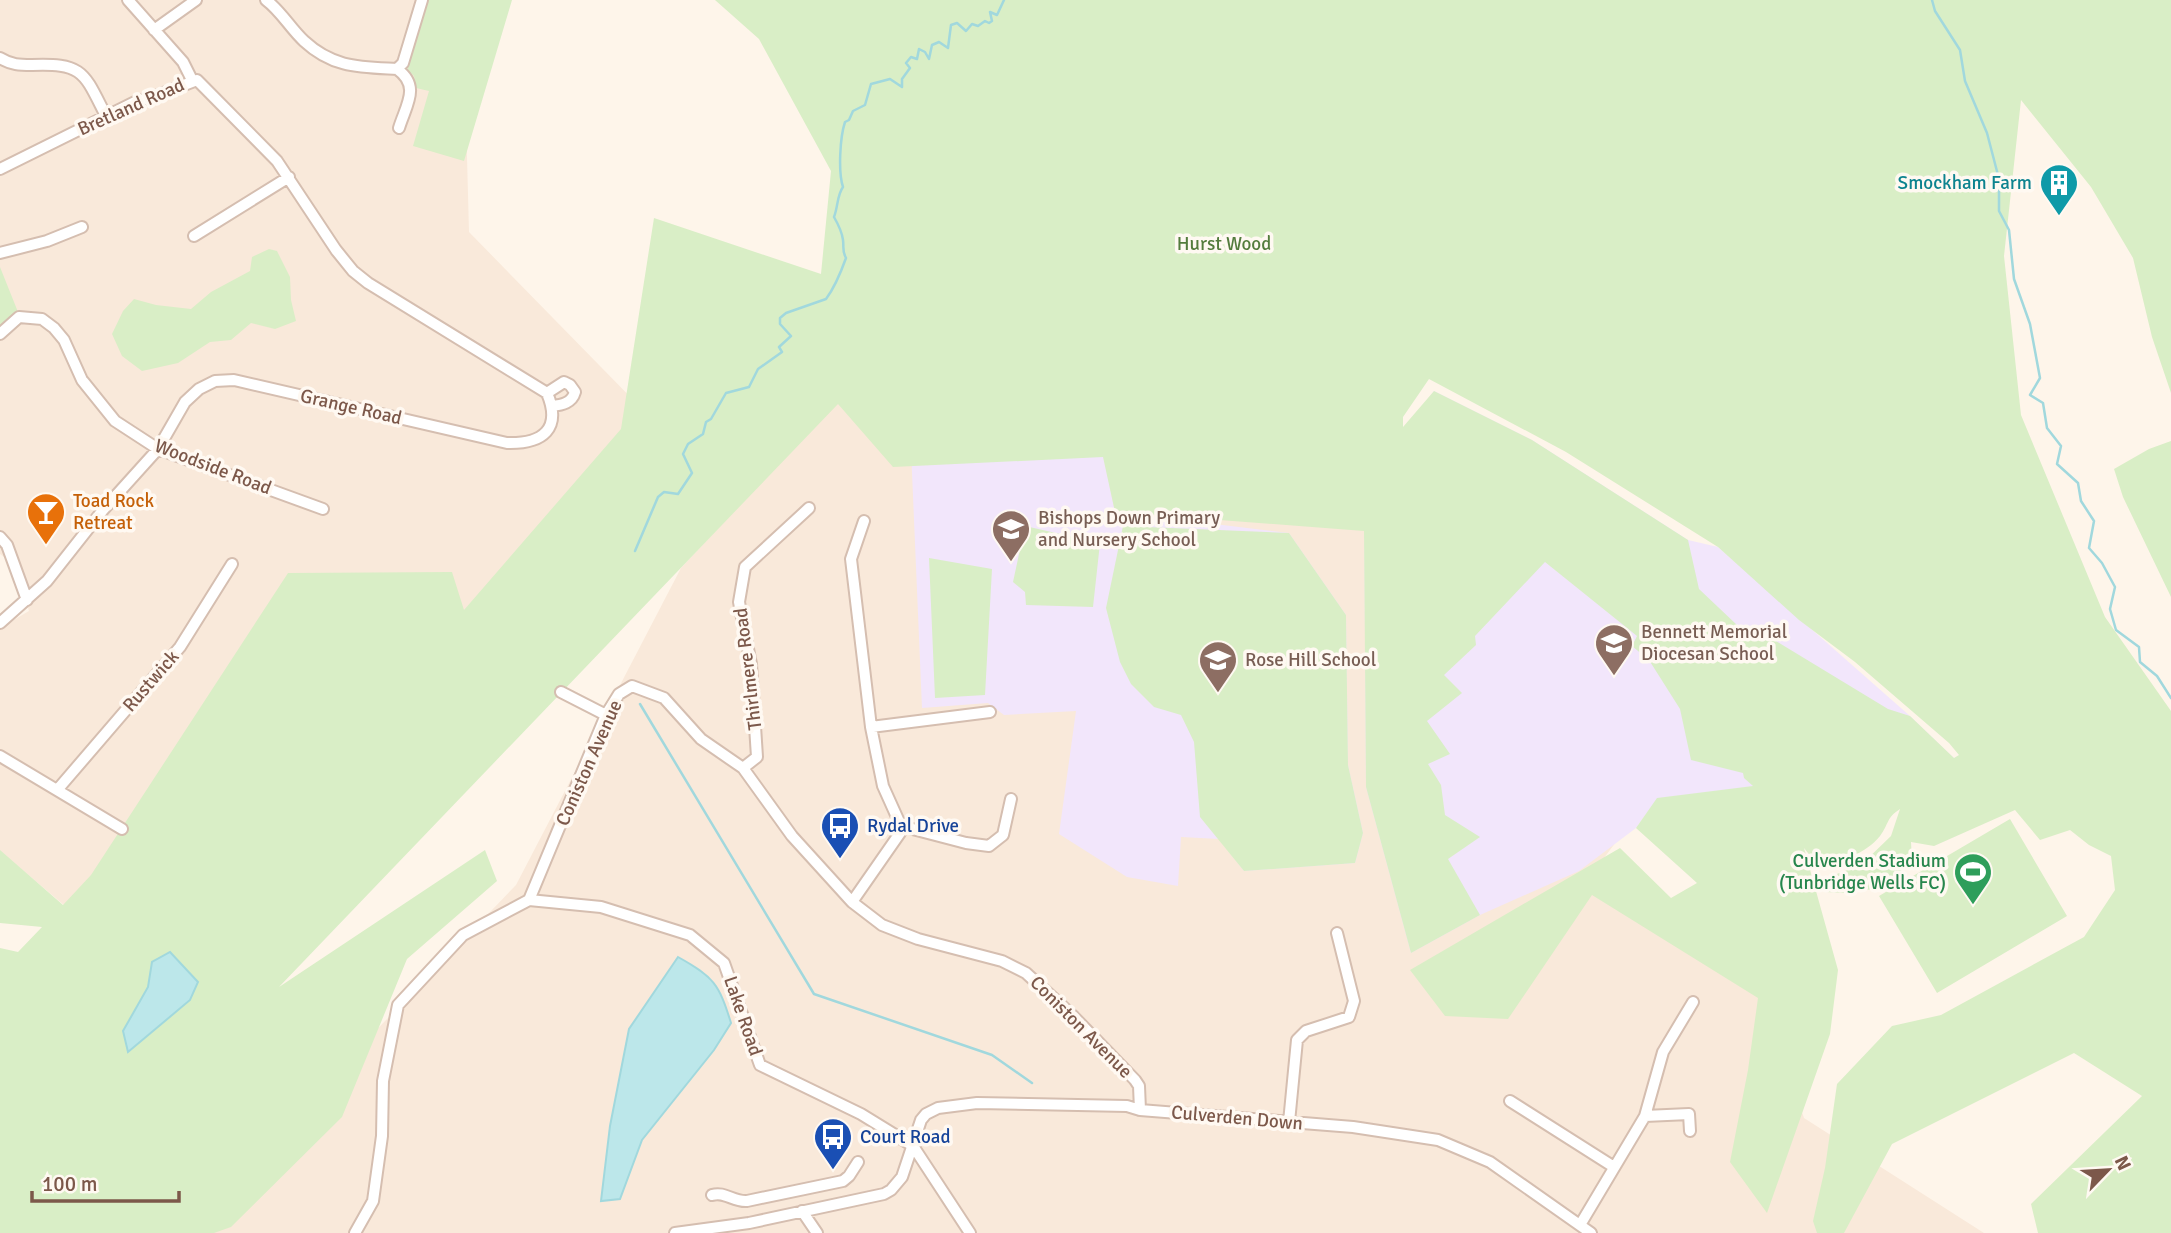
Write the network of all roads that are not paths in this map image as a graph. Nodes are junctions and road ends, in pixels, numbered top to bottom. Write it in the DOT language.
graph roads {
  1 [pos="128,0"];
  2 [pos="196,0"];
  3 [pos="265,0"];
  4 [pos="422,0"];
  5 [pos="154,30"];
  6 [pos="0,58"];
  7 [pos="397,69"];
  8 [pos="192,80"];
  9 [pos="106,116"];
  10 [pos="399,128"];
  11 [pos="0,169"];
  12 [pos="289,177"];
  13 [pos="82,227"];
  14 [pos="194,236"];
  15 [pos="0,253"];
  16 [pos="0,334"];
  17 [pos="547,393"];
  18 [pos="552,406"];
  19 [pos="154,453"];
  20 [pos="809,508"];
  21 [pos="323,509"];
  22 [pos="864,521"];
  23 [pos="0,537"];
  24 [pos="232,565"];
  25 [pos="27,600"];
  26 [pos="0,623"];
  27 [pos="562,692"];
  28 [pos="990,712"];
  29 [pos="606,715"];
  30 [pos="872,727"];
  31 [pos="0,756"];
  32 [pos="743,768"];
  33 [pos="58,789"];
  34 [pos="1011,799"];
  35 [pos="901,826"];
  36 [pos="122,829"];
  37 [pos="529,900"];
  38 [pos="852,902"];
  39 [pos="1337,933"];
  40 [pos="1693,1002"];
  41 [pos="1510,1101"];
  42 [pos="1140,1110"];
  43 [pos="1645,1116"];
  44 [pos="1289,1122"];
  45 [pos="1689,1130"];
  46 [pos="912,1146"];
  47 [pos="858,1161"];
  48 [pos="1614,1167"];
  49 [pos="712,1195"];
  50 [pos="771,1195"];
  51 [pos="802,1211"];
  52 [pos="778,1216"];
  53 [pos="749,1223"];
  54 [pos="1580,1225"];
  55 [pos="355,1233"];
  56 [pos="675,1233"];
  57 [pos="741,1233"];
  58 [pos="817,1233"];
  59 [pos="970,1233"];
  60 [pos="1591,1233"];
  1 -- 5 [label="street"];
  2 -- 5 [label="street"];
  3 -- 7 [label="street"];
  4 -- 7 [label="street"];
  5 -- 8 [label="street"];
  6 -- 9 [label="street"];
  7 -- 10 [label="street"];
  8 -- 9 [label="street, Bretland Road"];
  8 -- 12 [label="street, Bretland Road"];
  9 -- 11 [label="street, Bretland Road"];
  12 -- 14 [label="street"];
  12 -- 17 [label="street"];
  13 -- 15 [label="street"];
  16 -- 19 [label="street, Woodside Road"];
  17 -- 18 [label="street"];
  17 -- 18 [label="street, Grange Road"];
  18 -- 19 [label="street, Grange Road"];
  19 -- 21 [label="street, Woodside Road"];
  19 -- 25 [label="street, Grange Road"];
  20 -- 32 [label="street, Thirlmere Road"];
  22 -- 30 [label="street"];
  23 -- 25 [label="street"];
  24 -- 33 [label="street, Rustwick"];
  25 -- 26 [label="street, Grange Road"];
  27 -- 29 [label="street"];
  28 -- 30 [label="street"];
  29 -- 32 [label="street, Coniston Avenue"];
  29 -- 37 [label="street, Coniston Avenue"];
  30 -- 35 [label="street"];
  31 -- 33 [label="street"];
  32 -- 38 [label="street, Coniston Avenue"];
  33 -- 36 [label="street"];
  34 -- 35 [label="street"];
  35 -- 38 [label="street"];
  37 -- 46 [label="street, Lake Road"];
  37 -- 55 [label="street"];
  38 -- 42 [label="street, Coniston Avenue"];
  39 -- 44 [label="street"];
  40 -- 43 [label="street"];
  41 -- 48 [label="street"];
  42 -- 44 [label="street, Culverden Down"];
  42 -- 46 [label="street, Culverden Down"];
  43 -- 45 [label="street"];
  43 -- 48 [label="street"];
  44 -- 54 [label="street, Culverden Down"];
  46 -- 51 [label="street, Culverden Down"];
  46 -- 59 [label="street"];
  47 -- 50 [label="street"];
  48 -- 54 [label="street"];
  49 -- 50 [label="street"];
  50 -- 52 [label="street"];
  51 -- 52 [label="street"];
  51 -- 58 [label="street"];
  52 -- 53 [label="street"];
  53 -- 56 [label="street"];
  53 -- 57 [label="street"];
  54 -- 60 [label="street, Culverden Down"];
}
